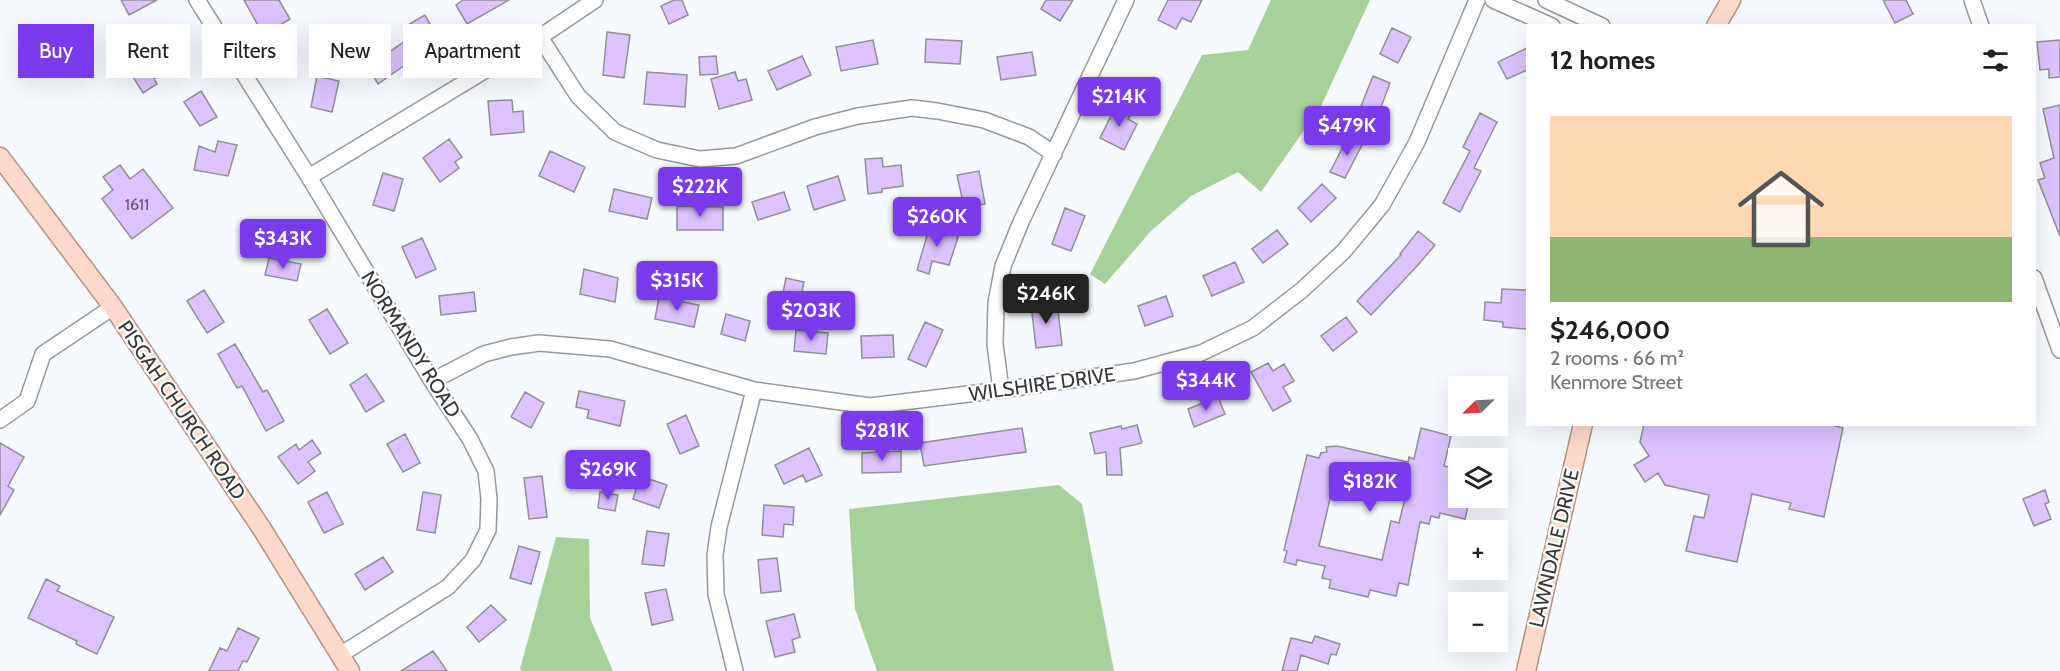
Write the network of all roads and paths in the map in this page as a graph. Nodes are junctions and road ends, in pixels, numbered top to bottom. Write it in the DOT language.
graph roads {
  1 [pos="197,0"];
  2 [pos="596,0"];
  3 [pos="1126,0"];
  4 [pos="1477,0"];
  5 [pos="1493,0"];
  6 [pos="1546,0"];
  7 [pos="1731,0"];
  8 [pos="1972,0"];
  9 [pos="1547,24"];
  10 [pos="1598,24"];
  11 [pos="1717,24"];
  12 [pos="1980,24"];
  13 [pos="542,36"];
  14 [pos="542,40"];
  15 [pos="472,78"];
  16 [pos="1054,154"];
  17 [pos="0,157"];
  18 [pos="309,177"];
  19 [pos="2036,284"];
  20 [pos="113,307"];
  21 [pos="2060,350"];
  22 [pos="432,381"];
  23 [pos="754,390"];
  24 [pos="1001,390"];
  25 [pos="0,420"];
  26 [pos="1583,426"];
  27 [pos="340,655"];
  28 [pos="350,671"];
  29 [pos="735,671"];
  30 [pos="1526,671"];
  1 -- 18 [label="street, NORMANDY ROAD"];
  2 -- 13 [label="street"];
  3 -- 16 [label="street"];
  4 -- 24 [label="street, WILSHIRE DRIVE"];
  5 -- 9 [label="street"];
  6 -- 10 [label="street"];
  7 -- 11 [label="main road"];
  8 -- 12 [label="street"];
  14 -- 16 [label="street"];
  15 -- 18 [label="street"];
  16 -- 24 [label="street"];
  17 -- 20 [label="main road, PISGAH CHURCH ROAD"];
  18 -- 22 [label="street, NORMANDY ROAD"];
  19 -- 21 [label="street"];
  20 -- 25 [label="street"];
  20 -- 27 [label="main road, PISGAH CHURCH ROAD"];
  22 -- 23 [label="street, WILSHIRE DRIVE"];
  22 -- 27 [label="street, NORMANDY ROAD"];
  23 -- 24 [label="street, WILSHIRE DRIVE"];
  23 -- 29 [label="street"];
  26 -- 30 [label="main road, LAWNDALE DRIVE"];
  27 -- 28 [label="main road, PISGAH CHURCH ROAD"];
}
